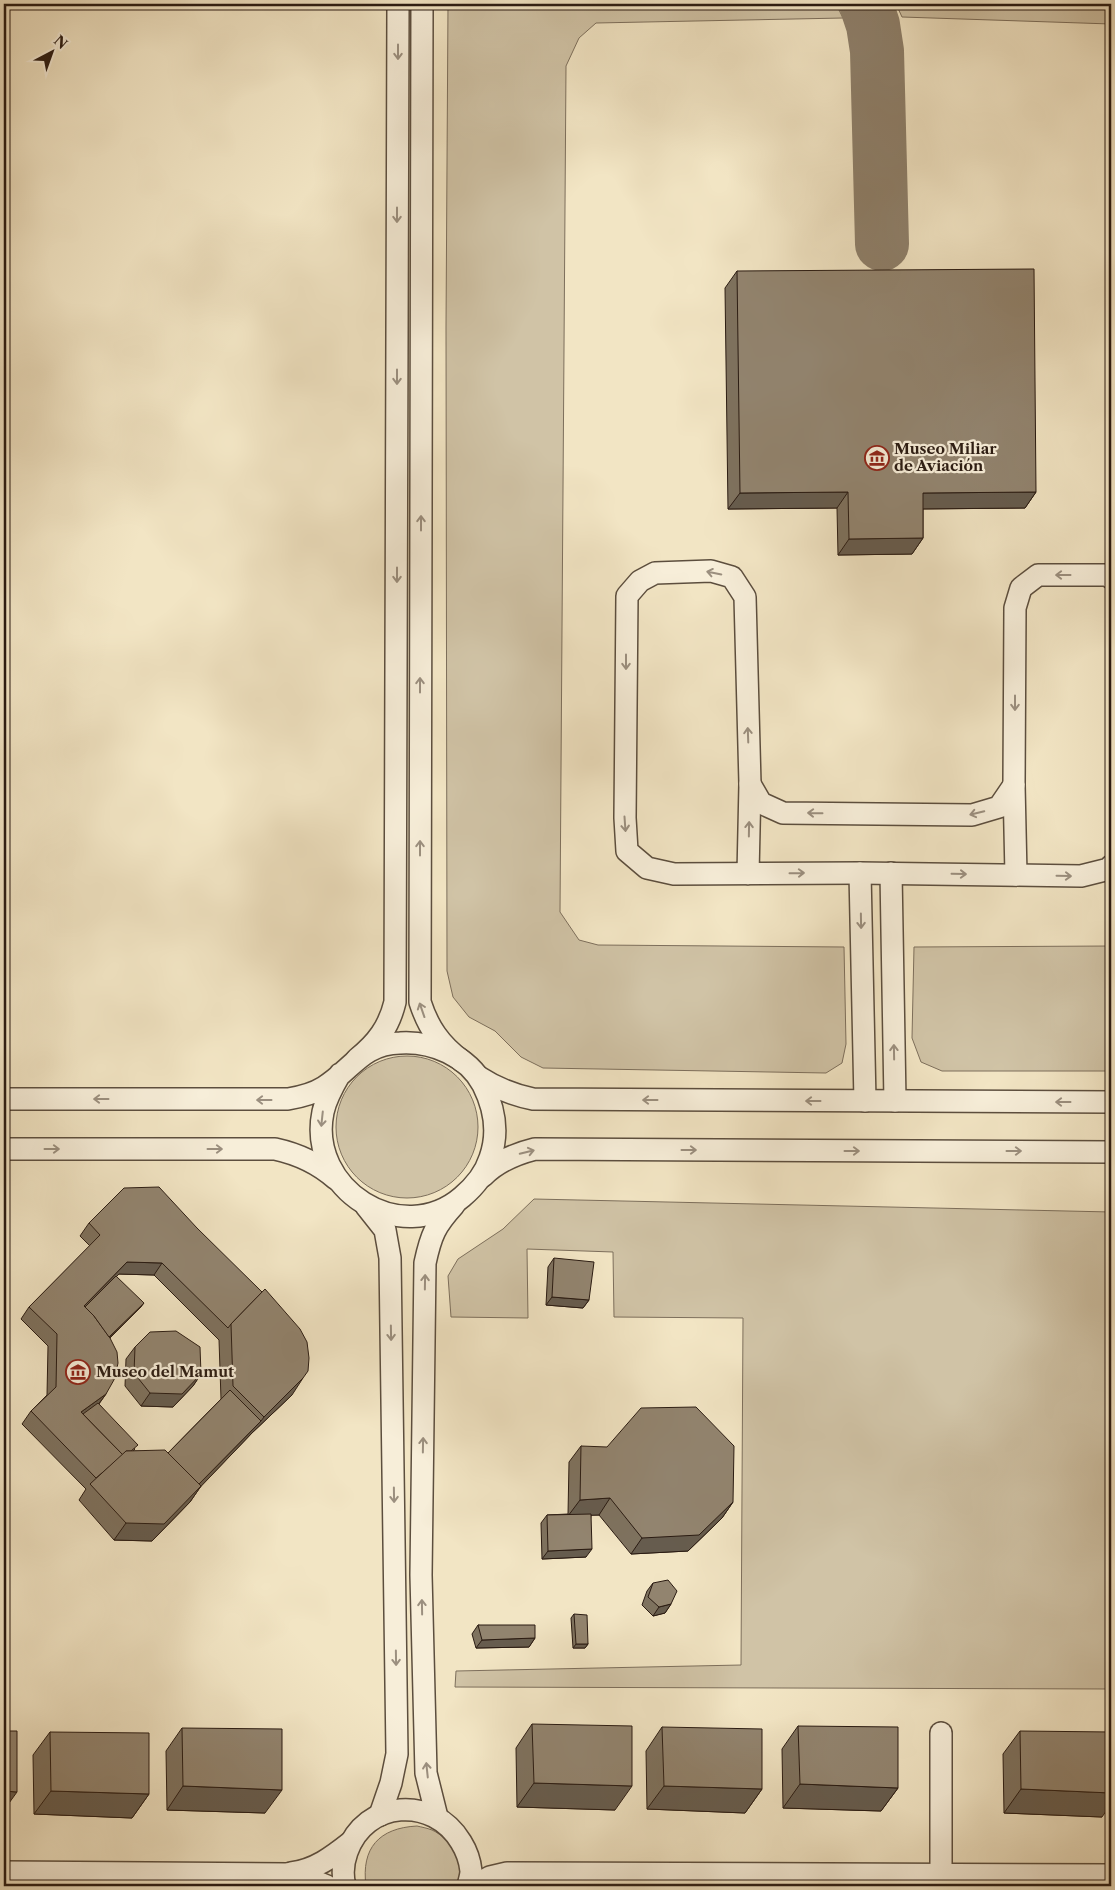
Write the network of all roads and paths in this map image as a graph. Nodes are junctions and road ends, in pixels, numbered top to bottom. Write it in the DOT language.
graph roads {
  1 [pos="398,4"];
  2 [pos="422,4"];
  3 [pos="1111,578"];
  4 [pos="750,784"];
  5 [pos="1014,785"];
  6 [pos="1111,866"];
  7 [pos="860,873"];
  8 [pos="748,874"];
  9 [pos="891,874"];
  10 [pos="1016,875"];
  11 [pos="357,1058"];
  12 [pos="462,1061"];
  13 [pos="340,1074"];
  14 [pos="479,1077"];
  15 [pos="4,1099"];
  16 [pos="865,1101"];
  17 [pos="895,1101"];
  18 [pos="1111,1102"];
  19 [pos="4,1149"];
  20 [pos="1111,1152"];
  21 [pos="473,1188"];
  22 [pos="346,1190"];
  23 [pos="455,1203"];
  24 [pos="364,1204"];
  25 [pos="941,1733"];
  26 [pos="380,1815"];
  27 [pos="437,1817"];
  28 [pos="351,1842"];
  29 [pos="466,1849"];
  30 [pos="4,1872"];
  31 [pos="507,1873"];
  32 [pos="288,1874"];
  33 [pos="1111,1875"];
  34 [pos="941,1880"];
  35 [pos="327,1886"];
  36 [pos="345,1886"];
  37 [pos="468,1886"];
  38 [pos="474,1886"];
  1 -- 11 [label="street, one-way"];
  12 -- 2 [label="street, one-way"];
  3 -- 5 [label="street, one-way"];
  5 -- 4 [label="street, one-way"];
  8 -- 4 [label="street, one-way"];
  4 -- 8 [label="street, one-way"];
  5 -- 10 [label="street"];
  10 -- 6 [label="street, one-way"];
  8 -- 7 [label="street, one-way"];
  7 -- 9 [label="street"];
  7 -- 16 [label="street, one-way"];
  9 -- 10 [label="street, one-way"];
  17 -- 9 [label="street, one-way"];
  11 -- 12 [label="street"];
  11 -- 13 [label="street"];
  12 -- 14 [label="street"];
  13 -- 15 [label="street, one-way"];
  13 -- 22 [label="street, one-way"];
  16 -- 14 [label="street, one-way"];
  14 -- 21 [label="street"];
  16 -- 17 [label="street"];
  18 -- 17 [label="street, one-way"];
  19 -- 22 [label="street, one-way"];
  21 -- 20 [label="street, one-way"];
  21 -- 23 [label="street"];
  22 -- 24 [label="street"];
  23 -- 24 [label="street"];
  27 -- 23 [label="street, one-way"];
  24 -- 26 [label="street, one-way"];
  25 -- 34 [label="street"];
  26 -- 27 [label="street"];
  26 -- 28 [label="street"];
  27 -- 29 [label="street"];
  28 -- 32 [label="street"];
  28 -- 36 [label="street"];
  29 -- 31 [label="street"];
  29 -- 37 [label="street"];
  30 -- 32 [label="street"];
  31 -- 34 [label="street"];
  31 -- 38 [label="street"];
  32 -- 35 [label="street"];
  33 -- 34 [label="street"];
}
